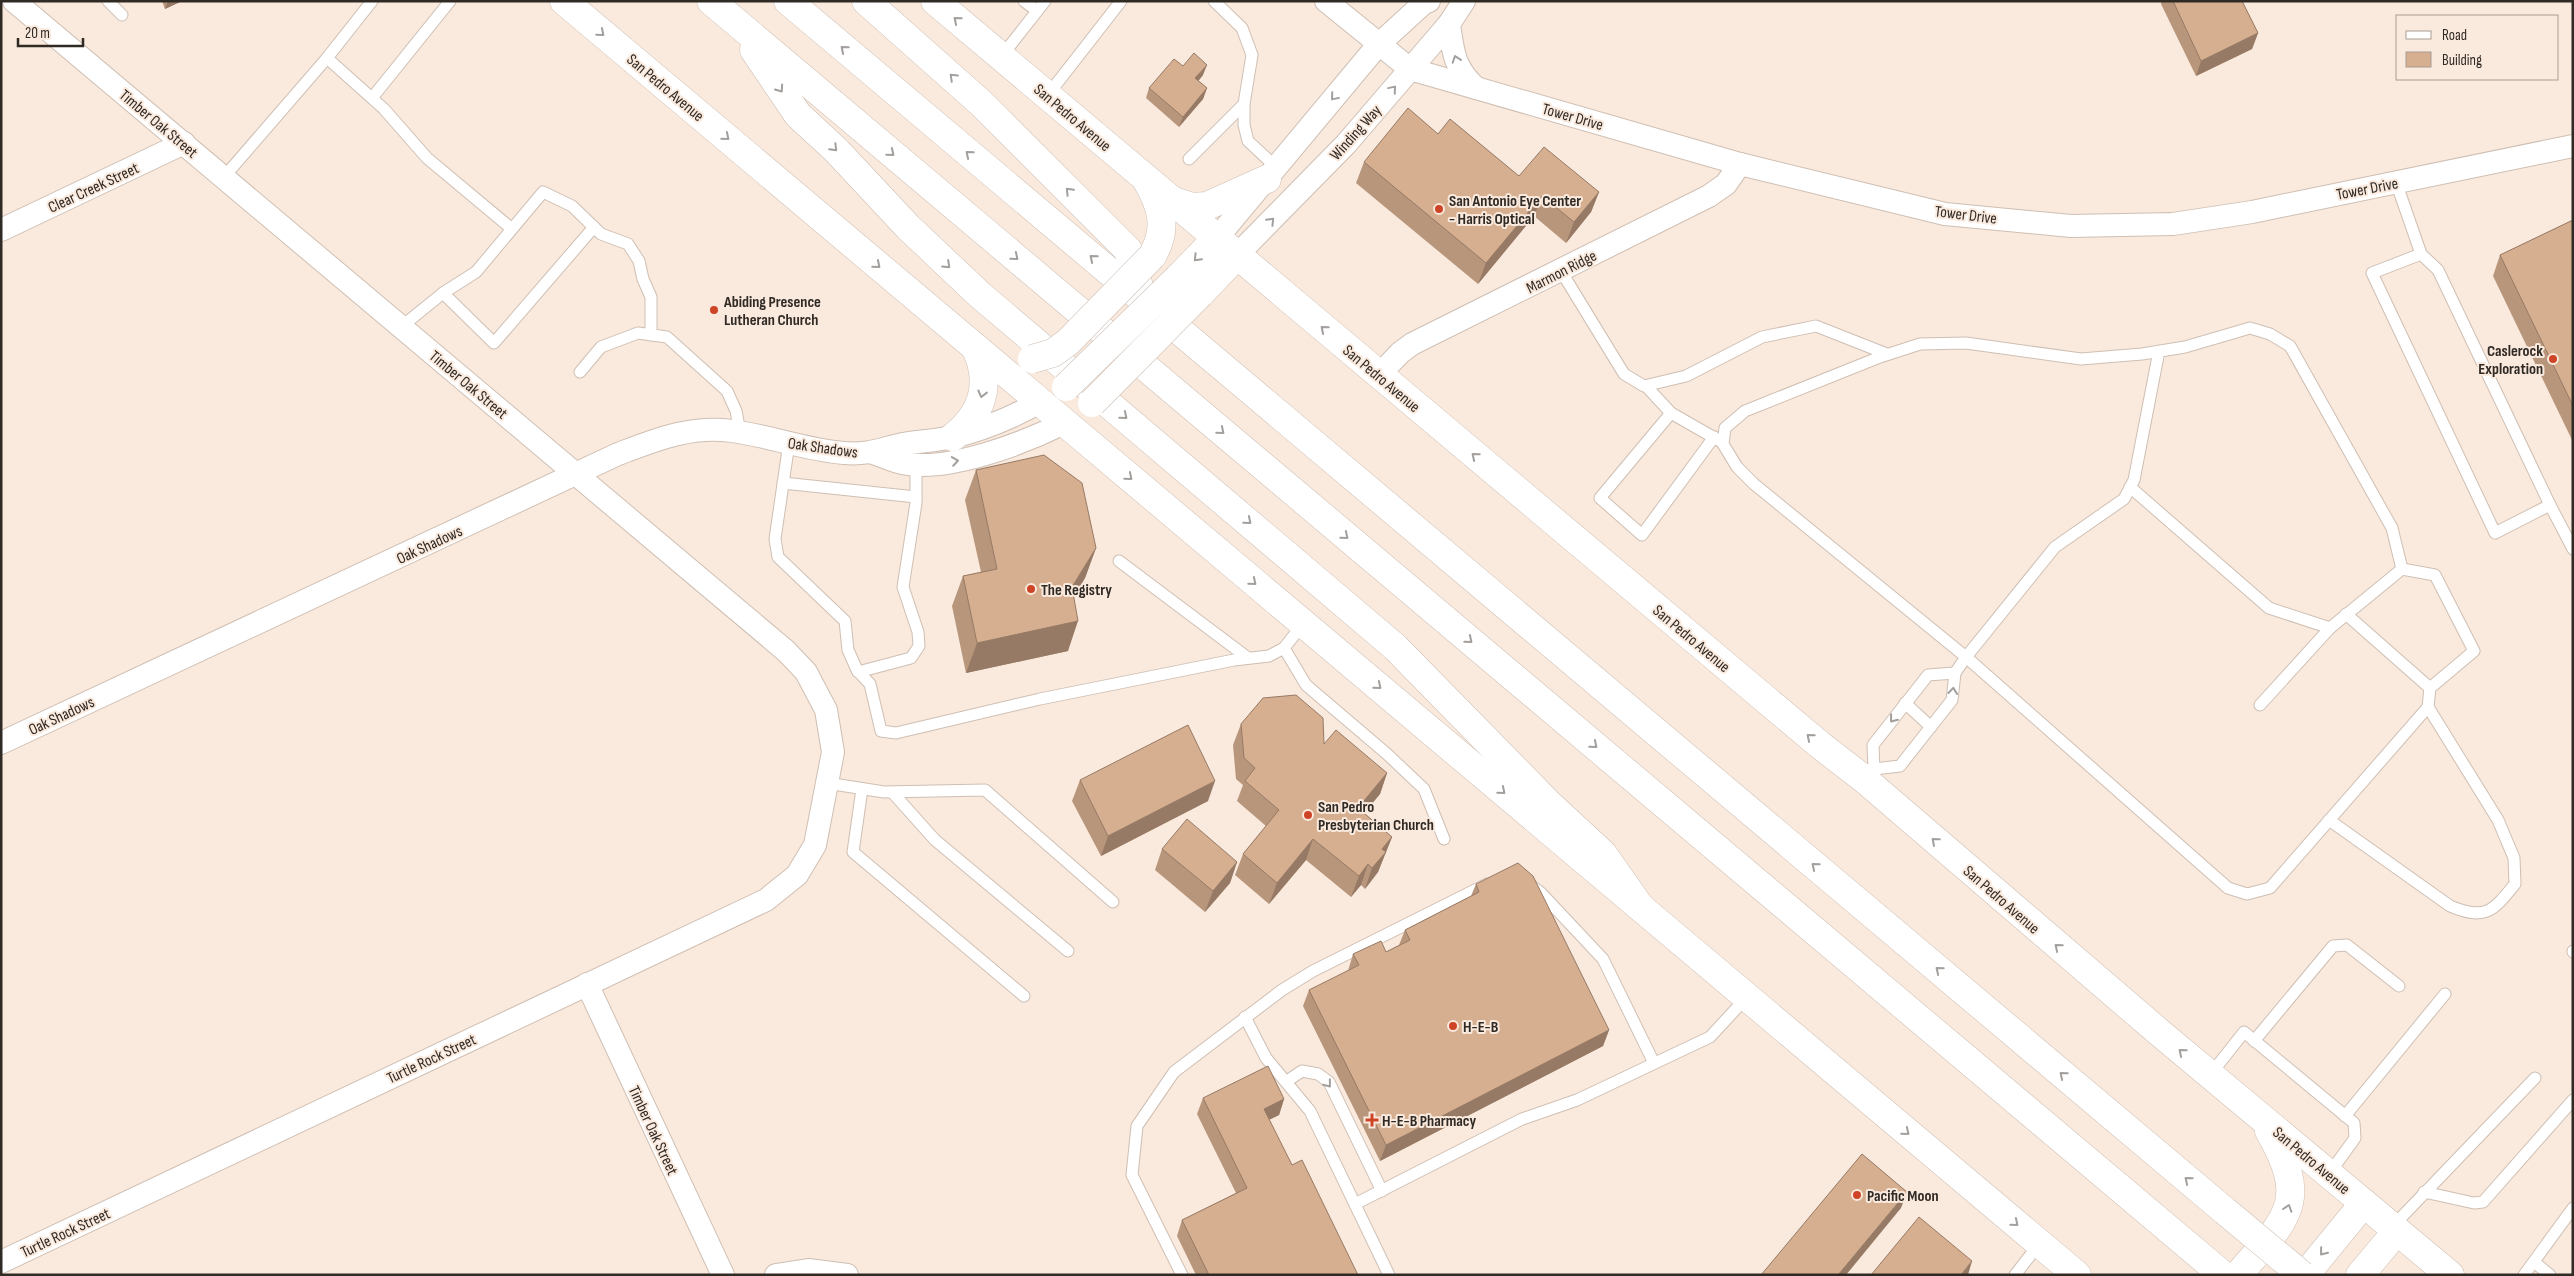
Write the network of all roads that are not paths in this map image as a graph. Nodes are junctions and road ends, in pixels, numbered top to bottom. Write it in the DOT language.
graph roads {
  1 [pos="14,1"];
  2 [pos="108,1"];
  3 [pos="372,1"];
  4 [pos="450,1"];
  5 [pos="564,1"];
  6 [pos="711,1"];
  7 [pos="788,1"];
  8 [pos="866,1"];
  9 [pos="935,1"];
  10 [pos="1024,1"];
  11 [pos="1045,1"];
  12 [pos="1121,1"];
  13 [pos="1214,1"];
  14 [pos="1326,1"];
  15 [pos="1429,1"];
  16 [pos="1464,1"];
  17 [pos="1037,11"];
  18 [pos="122,15"];
  19 [pos="733,20"];
  20 [pos="1449,24"];
  21 [pos="1378,44"];
  22 [pos="1001,57"];
  23 [pos="327,58"];
  24 [pos="1410,69"];
  25 [pos="1476,88"];
  26 [pos="1047,96"];
  27 [pos="372,98"];
  28 [pos="1244,104"];
  29 [pos="184,144"];
  30 [pos="2573,146"];
  31 [pos="1189,158"];
  32 [pos="1740,164"];
  33 [pos="1278,166"];
  34 [pos="1317,173"];
  35 [pos="224,177"];
  36 [pos="1145,178"];
  37 [pos="2396,182"];
  38 [pos="1172,200"];
  39 [pos="594,227"];
  40 [pos="512,229"];
  41 [pos="1,230"];
  42 [pos="1217,238"];
  43 [pos="2420,254"];
  44 [pos="1237,255"];
  45 [pos="1561,271"];
  46 [pos="442,293"];
  47 [pos="1144,301"];
  48 [pos="401,327"];
  49 [pos="651,335"];
  50 [pos="979,351"];
  51 [pos="2159,351"];
  52 [pos="1887,354"];
  53 [pos="580,372"];
  54 [pos="1379,375"];
  55 [pos="1646,386"];
  56 [pos="1040,402"];
  57 [pos="1671,413"];
  58 [pos="1064,424"];
  59 [pos="740,432"];
  60 [pos="953,437"];
  61 [pos="1718,440"];
  62 [pos="789,443"];
  63 [pos="873,453"];
  64 [pos="916,465"];
  65 [pos="576,475"];
  66 [pos="783,483"];
  67 [pos="2130,487"];
  68 [pos="916,497"];
  69 [pos="2550,505"];
  70 [pos="2573,549"];
  71 [pos="1120,561"];
  72 [pos="2402,569"];
  73 [pos="2346,614"];
  74 [pos="1303,624"];
  75 [pos="2330,628"];
  76 [pos="1284,648"];
  77 [pos="1966,657"];
  78 [pos="1248,658"];
  79 [pos="858,672"];
  80 [pos="1955,672"];
  81 [pos="2430,688"];
  82 [pos="1905,704"];
  83 [pos="2260,705"];
  84 [pos="2428,707"];
  85 [pos="1931,727"];
  86 [pos="1,743"];
  87 [pos="1869,774"];
  88 [pos="827,783"];
  89 [pos="862,789"];
  90 [pos="892,792"];
  91 [pos="821,817"];
  92 [pos="2329,820"];
  93 [pos="1444,839"];
  94 [pos="1519,877"];
  95 [pos="1494,881"];
  96 [pos="1113,902"];
  97 [pos="1641,908"];
  98 [pos="1068,951"];
  99 [pos="587,984"];
  100 [pos="2398,986"];
  101 [pos="2445,994"];
  102 [pos="1024,996"];
  103 [pos="1747,997"];
  104 [pos="1245,1018"];
  105 [pos="2254,1041"];
  106 [pos="1654,1063"];
  107 [pos="2210,1075"];
  108 [pos="2535,1078"];
  109 [pos="1287,1082"];
  110 [pos="2573,1100"];
  111 [pos="2345,1116"];
  112 [pos="2260,1117"];
  113 [pos="2329,1174"];
  114 [pos="1382,1191"];
  115 [pos="2424,1192"];
  116 [pos="2364,1203"];
  117 [pos="1355,1204"];
  118 [pos="2573,1208"];
  119 [pos="2394,1229"];
  120 [pos="2040,1244"];
  121 [pos="1,1262"];
  122 [pos="2534,1262"];
  123 [pos="723,1275"];
  124 [pos="776,1275"];
  125 [pos="847,1275"];
  126 [pos="1182,1275"];
  127 [pos="1389,1275"];
  128 [pos="2015,1275"];
  129 [pos="2077,1275"];
  130 [pos="2223,1275"];
  131 [pos="2238,1275"];
  132 [pos="2303,1275"];
  133 [pos="2360,1275"];
  134 [pos="2450,1275"];
  135 [pos="2524,1275"];
  136 [pos="2550,1275"];
  1 -- 29 [label="street, Timber Oak Street"];
  2 -- 18 [label="lane"];
  3 -- 23 [label="lane"];
  4 -- 27 [label="lane"];
  5 -- 50 [label="main road, San Pedro Avenue, one-way"];
  6 -- 19 [label="main road"];
  47 -- 7 [label="main road, one-way"];
  47 -- 8 [label="main road, one-way"];
  22 -- 9 [label="main road, San Pedro Avenue, one-way"];
  10 -- 17 [label="lane"];
  11 -- 17 [label="lane"];
  12 -- 26 [label="lane"];
  13 -- 28 [label="lane"];
  14 -- 21 [label="street, Tower Drive"];
  15 -- 21 [label="street"];
  16 -- 20 [label="street, Winding Way"];
  17 -- 22 [label="lane"];
  19 -- 97 [label="main road, one-way"];
  19 -- 130 [label="main road, one-way"];
  20 -- 24 [label="street, Winding Way"];
  25 -- 20 [label="street, one-way"];
  21 -- 24 [label="street, Tower Drive"];
  21 -- 33 [label="street, one-way"];
  22 -- 26 [label="main road, San Pedro Avenue"];
  23 -- 27 [label="lane"];
  23 -- 35 [label="lane"];
  24 -- 25 [label="street, Tower Drive"];
  34 -- 24 [label="street, Winding Way, one-way"];
  25 -- 32 [label="street, Tower Drive"];
  26 -- 36 [label="main road, San Pedro Avenue"];
  27 -- 40 [label="lane"];
  28 -- 31 [label="lane"];
  28 -- 33 [label="lane"];
  29 -- 35 [label="street, Timber Oak Street"];
  29 -- 41 [label="street, Clear Creek Street"];
  30 -- 37 [label="street, Tower Drive"];
  32 -- 37 [label="street, Tower Drive"];
  32 -- 45 [label="street, Marmon Ridge"];
  33 -- 34 [label="street"];
  33 -- 38 [label="main road"];
  33 -- 42 [label="street"];
  44 -- 34 [label="street, Winding Way, one-way"];
  35 -- 48 [label="street, Timber Oak Street"];
  36 -- 38 [label="main road, San Pedro Avenue"];
  36 -- 50 [label="main road, bridge"];
  37 -- 43 [label="lane"];
  38 -- 42 [label="main road, San Pedro Avenue"];
  39 -- 40 [label="lane"];
  39 -- 46 [label="lane"];
  39 -- 49 [label="lane"];
  40 -- 46 [label="lane"];
  42 -- 44 [label="main road, San Pedro Avenue"];
  42 -- 56 [label="main road, one-way, bridge"];
  43 -- 69 [label="lane"];
  43 -- 69 [label="lane"];
  54 -- 44 [label="main road, San Pedro Avenue, one-way"];
  44 -- 58 [label="main road, bridge"];
  45 -- 54 [label="street, Marmon Ridge"];
  45 -- 55 [label="lane"];
  46 -- 48 [label="lane"];
  132 -- 47 [label="main road, one-way, bridge"];
  48 -- 65 [label="street, Timber Oak Street"];
  49 -- 53 [label="lane"];
  49 -- 59 [label="lane"];
  50 -- 56 [label="main road, San Pedro Avenue"];
  50 -- 60 [label="main road, one-way"];
  51 -- 52 [label="lane"];
  51 -- 67 [label="lane"];
  51 -- 72 [label="lane"];
  52 -- 55 [label="lane"];
  52 -- 61 [label="lane"];
  87 -- 54 [label="main road, San Pedro Avenue, one-way"];
  55 -- 57 [label="lane"];
  56 -- 58 [label="main road, San Pedro Avenue"];
  56 -- 60 [label="street, Oak Shadows"];
  57 -- 61 [label="lane"];
  57 -- 61 [label="lane"];
  64 -- 58 [label="street, Oak Shadows, one-way"];
  58 -- 74 [label="main road, San Pedro Avenue, one-way"];
  59 -- 62 [label="street, Oak Shadows"];
  59 -- 65 [label="street, Oak Shadows"];
  60 -- 63 [label="street, Oak Shadows"];
  61 -- 77 [label="lane"];
  62 -- 63 [label="street, Oak Shadows"];
  62 -- 66 [label="lane"];
  63 -- 64 [label="street, Oak Shadows"];
  64 -- 68 [label="lane"];
  65 -- 86 [label="street, Oak Shadows"];
  65 -- 88 [label="street, Timber Oak Street"];
  66 -- 68 [label="lane"];
  66 -- 79 [label="lane"];
  67 -- 75 [label="lane"];
  67 -- 77 [label="lane"];
  68 -- 79 [label="lane"];
  69 -- 70 [label="lane"];
  71 -- 78 [label="lane"];
  72 -- 73 [label="lane"];
  72 -- 81 [label="lane"];
  73 -- 75 [label="lane"];
  73 -- 81 [label="lane"];
  74 -- 76 [label="lane"];
  74 -- 97 [label="main road, San Pedro Avenue, one-way"];
  75 -- 83 [label="lane"];
  76 -- 78 [label="lane"];
  76 -- 93 [label="lane"];
  77 -- 80 [label="lane"];
  77 -- 92 [label="lane"];
  78 -- 79 [label="lane"];
  80 -- 82 [label="lane"];
  85 -- 80 [label="lane, one-way"];
  81 -- 84 [label="lane"];
  82 -- 85 [label="lane"];
  82 -- 87 [label="lane, one-way"];
  84 -- 92 [label="lane"];
  84 -- 92 [label="lane"];
  85 -- 87 [label="lane"];
  107 -- 87 [label="main road, San Pedro Avenue, one-way"];
  88 -- 89 [label="lane"];
  88 -- 91 [label="street, Timber Oak Street"];
  89 -- 90 [label="lane"];
  89 -- 102 [label="lane"];
  90 -- 96 [label="lane"];
  90 -- 98 [label="lane"];
  91 -- 99 [label="street, Turtle Rock Street"];
  94 -- 106 [label="lane"];
  95 -- 104 [label="lane"];
  97 -- 103 [label="main road, San Pedro Avenue"];
  99 -- 121 [label="street, Turtle Rock Street"];
  99 -- 123 [label="street, Timber Oak Street"];
  100 -- 105 [label="lane"];
  101 -- 111 [label="lane"];
  103 -- 106 [label="lane"];
  103 -- 120 [label="main road, San Pedro Avenue, one-way"];
  104 -- 109 [label="lane"];
  104 -- 126 [label="lane"];
  105 -- 107 [label="lane"];
  105 -- 111 [label="lane"];
  106 -- 114 [label="lane"];
  107 -- 112 [label="main road, San Pedro Avenue"];
  108 -- 115 [label="lane"];
  109 -- 114 [label="lane, one-way"];
  109 -- 117 [label="lane"];
  110 -- 115 [label="lane"];
  111 -- 113 [label="lane"];
  112 -- 113 [label="main road, San Pedro Avenue"];
  131 -- 112 [label="main road, one-way"];
  113 -- 116 [label="main road, San Pedro Avenue"];
  114 -- 117 [label="lane"];
  115 -- 119 [label="lane"];
  116 -- 119 [label="main road, San Pedro Avenue"];
  116 -- 132 [label="main road, one-way"];
  117 -- 127 [label="lane"];
  118 -- 122 [label="lane"];
  119 -- 133 [label="main road"];
  119 -- 134 [label="main road, San Pedro Avenue"];
  120 -- 128 [label="lane"];
  120 -- 129 [label="main road, San Pedro Avenue"];
  122 -- 135 [label="lane"];
  122 -- 136 [label="lane"];
  124 -- 125 [label="street"];
}
